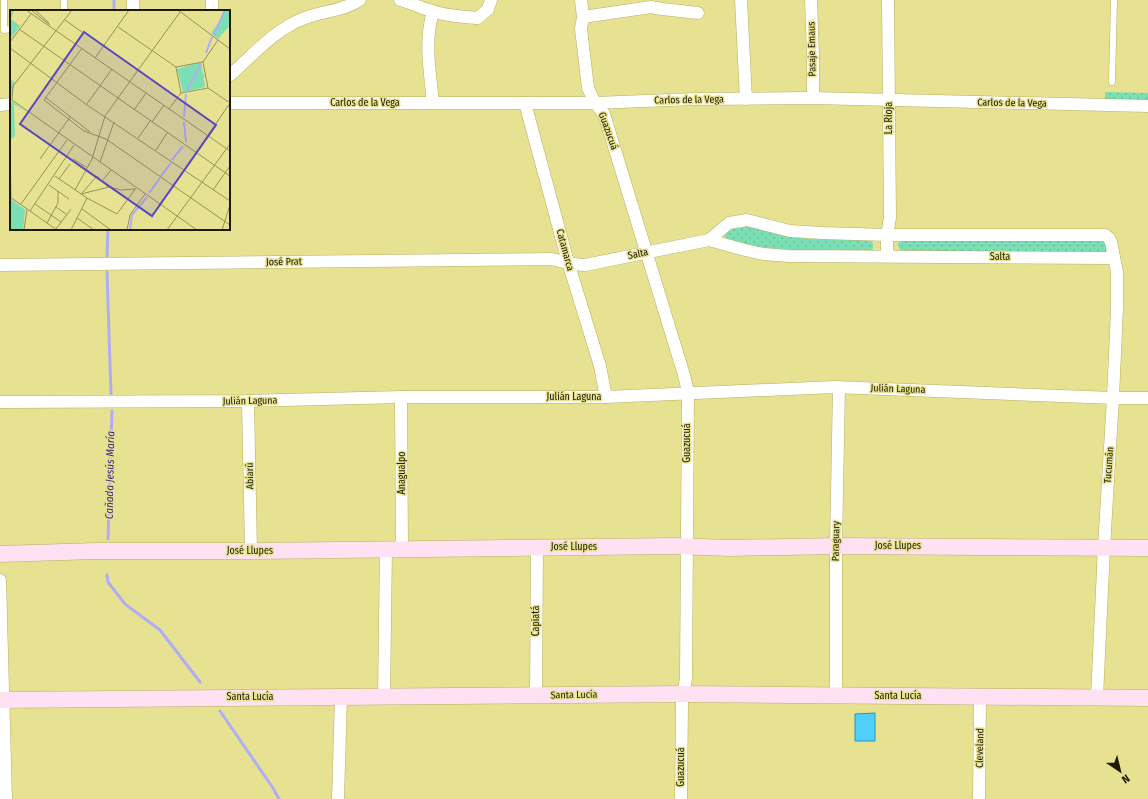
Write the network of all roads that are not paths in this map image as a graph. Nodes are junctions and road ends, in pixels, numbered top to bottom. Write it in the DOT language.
graph roads {
  1 [pos="4,0"];
  2 [pos="360,0"];
  3 [pos="400,0"];
  4 [pos="491,0"];
  5 [pos="581,0"];
  6 [pos="741,0"];
  7 [pos="811,0"];
  8 [pos="888,0"];
  9 [pos="1114,0"];
  10 [pos="432,12"];
  11 [pos="698,13"];
  12 [pos="583,17"];
  13 [pos="10,30"];
  14 [pos="230,75"];
  15 [pos="1112,82"];
  16 [pos="813,98"];
  17 [pos="746,99"];
  18 [pos="889,100"];
  19 [pos="432,102"];
  20 [pos="230,103"];
  21 [pos="526,103"];
  22 [pos="595,103"];
  23 [pos="10,104"];
  24 [pos="0,105"];
  25 [pos="1148,106"];
  26 [pos="887,235"];
  27 [pos="1105,236"];
  28 [pos="709,240"];
  29 [pos="646,252"];
  30 [pos="887,256"];
  31 [pos="1114,258"];
  32 [pos="568,262"];
  33 [pos="0,265"];
  34 [pos="839,387"];
  35 [pos="688,392"];
  36 [pos="401,397"];
  37 [pos="606,397"];
  38 [pos="1113,398"];
  39 [pos="1148,398"];
  40 [pos="248,401"];
  41 [pos="0,402"];
  42 [pos="0,405"];
  43 [pos="687,546"];
  44 [pos="836,546"];
  45 [pos="537,547"];
  46 [pos="1104,547"];
  47 [pos="1148,548"];
  48 [pos="394,549"];
  49 [pos="251,551"];
  50 [pos="0,554"];
  51 [pos="0,580"];
  52 [pos="683,694"];
  53 [pos="836,695"];
  54 [pos="536,696"];
  55 [pos="980,696"];
  56 [pos="341,697"];
  57 [pos="384,697"];
  58 [pos="1097,697"];
  59 [pos="1148,698"];
  60 [pos="1,700"];
  61 [pos="6,799"];
  62 [pos="338,799"];
  63 [pos="681,799"];
  64 [pos="979,799"];
  1 -- 13 [label="lane"];
  2 -- 14 [label="street"];
  3 -- 10 [label="street"];
  4 -- 10 [label="street"];
  5 -- 12 [label="street, Guazucuá"];
  6 -- 17 [label="street"];
  7 -- 16 [label="street, Pasaje Emaus"];
  8 -- 18 [label="street, La Rioja"];
  9 -- 15 [label="lane"];
  10 -- 19 [label="street"];
  11 -- 12 [label="street"];
  12 -- 22 [label="street, Guazucuá"];
  16 -- 17 [label="street, Carlos de la Vega"];
  16 -- 18 [label="street, Carlos de la Vega"];
  17 -- 22 [label="street, Carlos de la Vega"];
  18 -- 25 [label="street, Carlos de la Vega"];
  18 -- 26 [label="street, La Rioja"];
  19 -- 20 [label="street, Carlos de la Vega"];
  19 -- 21 [label="street, Carlos de la Vega"];
  21 -- 22 [label="street, Carlos de la Vega"];
  21 -- 32 [label="street, Catamarca"];
  22 -- 29 [label="street, Guazucuá"];
  23 -- 24 [label="street"];
  26 -- 27 [label="street, Salta"];
  26 -- 28 [label="street, Salta"];
  26 -- 30 [label="street"];
  27 -- 31 [label="street, Tucumán"];
  28 -- 29 [label="street, Salta"];
  28 -- 30 [label="street, Salta"];
  29 -- 32 [label="street, Salta"];
  29 -- 35 [label="street, Guazucuá"];
  30 -- 31 [label="street, Salta"];
  31 -- 38 [label="street, Tucumán"];
  32 -- 33 [label="street, José Prat"];
  32 -- 37 [label="street, Catamarca"];
  34 -- 35 [label="street, Julián Laguna"];
  34 -- 38 [label="street, Julián Laguna"];
  34 -- 44 [label="street, Paraguary"];
  35 -- 37 [label="street, Julián Laguna"];
  35 -- 43 [label="street, Guazucuá"];
  36 -- 37 [label="street, Julián Laguna"];
  36 -- 40 [label="street, Julián Laguna"];
  36 -- 48 [label="street, Anagualpo"];
  38 -- 39 [label="street, Julián Laguna"];
  38 -- 46 [label="street, Tucumán"];
  40 -- 41 [label="street, Julián Laguna"];
  40 -- 49 [label="street, Abiarú"];
  41 -- 42 [label="street"];
  43 -- 44 [label="street, José Llupes"];
  43 -- 45 [label="street, José Llupes"];
  43 -- 52 [label="street, Guazucuá"];
  44 -- 46 [label="street, José Llupes"];
  44 -- 53 [label="street, Paraguary"];
  45 -- 48 [label="street, José Llupes"];
  45 -- 54 [label="street, Capiatá"];
  46 -- 47 [label="street, José Llupes"];
  46 -- 58 [label="street, Tucumán"];
  48 -- 49 [label="street, José Llupes"];
  48 -- 57 [label="street, Anagualpo"];
  49 -- 50 [label="street, José Llupes"];
  51 -- 60 [label="street"];
  52 -- 53 [label="street, Santa Lucía"];
  52 -- 54 [label="street, Santa Lucía"];
  52 -- 63 [label="street, Guazucuá"];
  53 -- 55 [label="street, Santa Lucía"];
  54 -- 57 [label="street, Santa Lucía"];
  55 -- 58 [label="street, Santa Lucía"];
  55 -- 64 [label="street, Cleveland"];
  56 -- 57 [label="street, Santa Lucía"];
  56 -- 60 [label="street, Santa Lucía"];
  56 -- 62 [label="street"];
  58 -- 59 [label="street, Santa Lucía"];
  60 -- 61 [label="street"];
}
